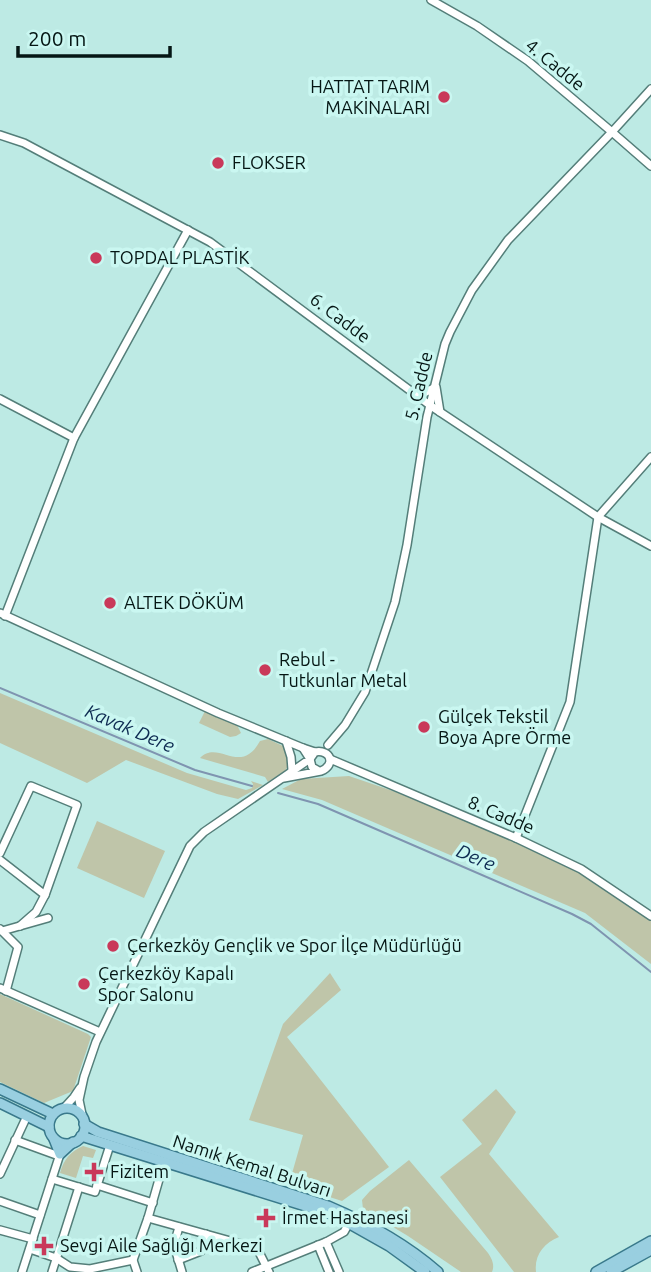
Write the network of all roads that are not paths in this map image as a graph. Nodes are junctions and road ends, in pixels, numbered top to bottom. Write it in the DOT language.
graph roads {
  1 [pos="431,0"];
  2 [pos="651,89"];
  3 [pos="612,132"];
  4 [pos="0,135"];
  5 [pos="651,166"];
  6 [pos="188,230"];
  7 [pos="436,387"];
  8 [pos="418,396"];
  9 [pos="0,399"];
  10 [pos="431,406"];
  11 [pos="443,414"];
  12 [pos="427,421"];
  13 [pos="74,438"];
  14 [pos="651,457"];
  15 [pos="598,517"];
  16 [pos="651,546"];
  17 [pos="2,615"];
  18 [pos="286,741"];
  19 [pos="303,748"];
  20 [pos="317,751"];
  21 [pos="328,752"];
  22 [pos="310,759"];
  23 [pos="349,767"];
  24 [pos="292,770"];
  25 [pos="321,771"];
  26 [pos="280,779"];
  27 [pos="516,838"];
  28 [pos="0,851"];
  29 [pos="0,860"];
  30 [pos="45,894"];
  31 [pos="651,916"];
  32 [pos="48,918"];
  33 [pos="20,926"];
  34 [pos="1,930"];
  35 [pos="3,989"];
  36 [pos="100,1032"];
  37 [pos="83,1084"];
  38 [pos="0,1089"];
  39 [pos="0,1103"];
  40 [pos="64,1108"];
  41 [pos="53,1114"];
  42 [pos="27,1116"];
  43 [pos="84,1121"];
  44 [pos="49,1127"];
  45 [pos="81,1136"];
  46 [pos="53,1137"];
  47 [pos="15,1140"];
  48 [pos="73,1143"];
  49 [pos="110,1145"];
  50 [pos="4,1155"];
  51 [pos="60,1155"];
  52 [pos="164,1162"];
  53 [pos="0,1174"];
  54 [pos="52,1179"];
  55 [pos="97,1185"];
  56 [pos="79,1187"];
  57 [pos="0,1201"];
  58 [pos="153,1203"];
  59 [pos="40,1215"];
  60 [pos="148,1218"];
  61 [pos="351,1220"];
  62 [pos="178,1227"];
  63 [pos="0,1230"];
  64 [pos="206,1234"];
  65 [pos="33,1239"];
  66 [pos="651,1241"];
  67 [pos="322,1243"];
  68 [pos="30,1249"];
  69 [pos="651,1250"];
  70 [pos="56,1258"];
  71 [pos="416,1259"];
  72 [pos="133,1260"];
  73 [pos="178,1260"];
  74 [pos="268,1269"];
  75 [pos="89,1271"];
  76 [pos="22,1272"];
  77 [pos="52,1272"];
  78 [pos="137,1272"];
  79 [pos="182,1272"];
  80 [pos="252,1272"];
  81 [pos="329,1272"];
  82 [pos="339,1272"];
  83 [pos="425,1272"];
  84 [pos="438,1272"];
  85 [pos="596,1272"];
  86 [pos="611,1272"];
  1 -- 3 [label="street, 4. Cadde"];
  2 -- 3 [label="street, 5. Cadde"];
  3 -- 5 [label="street, 4. Cadde"];
  3 -- 7 [label="street, 5. Cadde"];
  4 -- 6 [label="street, 6. Cadde"];
  6 -- 8 [label="street, 6. Cadde"];
  6 -- 13 [label="street"];
  7 -- 8 [label="street"];
  7 -- 10 [label="street, 5. Cadde"];
  7 -- 11 [label="street"];
  8 -- 10 [label="street, 6. Cadde"];
  9 -- 13 [label="street"];
  10 -- 11 [label="street, 6. Cadde"];
  10 -- 12 [label="street, 5. Cadde"];
  11 -- 12 [label="street"];
  11 -- 15 [label="street, 6. Cadde"];
  12 -- 21 [label="street, 5. Cadde"];
  13 -- 17 [label="street"];
  14 -- 15 [label="street"];
  15 -- 16 [label="street, 6. Cadde"];
  15 -- 27 [label="street"];
  17 -- 18 [label="street"];
  18 -- 19 [label="street"];
  18 -- 24 [label="street"];
  19 -- 20 [label="street"];
  19 -- 22 [label="street"];
  20 -- 21 [label="street"];
  20 -- 22 [label="street"];
  21 -- 23 [label="street, 8. Cadde"];
  21 -- 25 [label="street"];
  22 -- 24 [label="street"];
  22 -- 25 [label="street"];
  23 -- 25 [label="street"];
  23 -- 27 [label="street, 8. Cadde"];
  24 -- 26 [label="street"];
  25 -- 26 [label="street"];
  26 -- 36 [label="street"];
  27 -- 31 [label="street, 8. Cadde"];
  28 -- 30 [label="street"];
  29 -- 30 [label="street"];
  30 -- 33 [label="street"];
  32 -- 33 [label="street"];
  33 -- 34 [label="street"];
  34 -- 35 [label="street"];
  35 -- 36 [label="street"];
  36 -- 37 [label="street"];
  37 -- 40 [label="street"];
  37 -- 43 [label="street"];
  38 -- 41 [label="main road"];
  39 -- 42 [label="main road"];
  40 -- 41 [label="main road"];
  40 -- 43 [label="main road"];
  41 -- 44 [label="main road"];
  42 -- 44 [label="main road"];
  42 -- 47 [label="street"];
  43 -- 45 [label="main road"];
  43 -- 61 [label="main road, Namık Kemal Bulvarı"];
  44 -- 46 [label="main road"];
  45 -- 48 [label="main road"];
  45 -- 49 [label="main road, Namık Kemal Bulvarı"];
  46 -- 48 [label="main road"];
  46 -- 51 [label="main road"];
  47 -- 50 [label="street"];
  47 -- 51 [label="street"];
  48 -- 51 [label="main road"];
  49 -- 52 [label="main road, Namık Kemal Bulvarı"];
  49 -- 55 [label="street"];
  50 -- 53 [label="street"];
  51 -- 54 [label="street"];
  52 -- 58 [label="street"];
  52 -- 61 [label="main road, Namık Kemal Bulvarı"];
  54 -- 56 [label="street"];
  54 -- 59 [label="street"];
  55 -- 56 [label="street"];
  55 -- 58 [label="street"];
  56 -- 70 [label="street"];
  57 -- 59 [label="street"];
  58 -- 60 [label="street"];
  59 -- 65 [label="street"];
  60 -- 62 [label="street"];
  60 -- 72 [label="street"];
  61 -- 67 [label="street"];
  61 -- 71 [label="main road, Namık Kemal Bulvarı"];
  62 -- 64 [label="street"];
  62 -- 73 [label="street"];
  63 -- 65 [label="street"];
  64 -- 73 [label="street"];
  64 -- 74 [label="street"];
  65 -- 68 [label="street"];
  66 -- 85 [label="main road"];
  67 -- 74 [label="street"];
  67 -- 81 [label="street"];
  67 -- 82 [label="street"];
  68 -- 70 [label="street"];
  68 -- 76 [label="street"];
  69 -- 86 [label="main road"];
  70 -- 75 [label="street"];
  70 -- 77 [label="street"];
  71 -- 83 [label="main road, Namık Kemal Bulvarı"];
  71 -- 84 [label="main road, Namık Kemal Bulvarı"];
  72 -- 75 [label="street"];
  72 -- 78 [label="street"];
  73 -- 79 [label="street"];
  74 -- 80 [label="street"];
}
